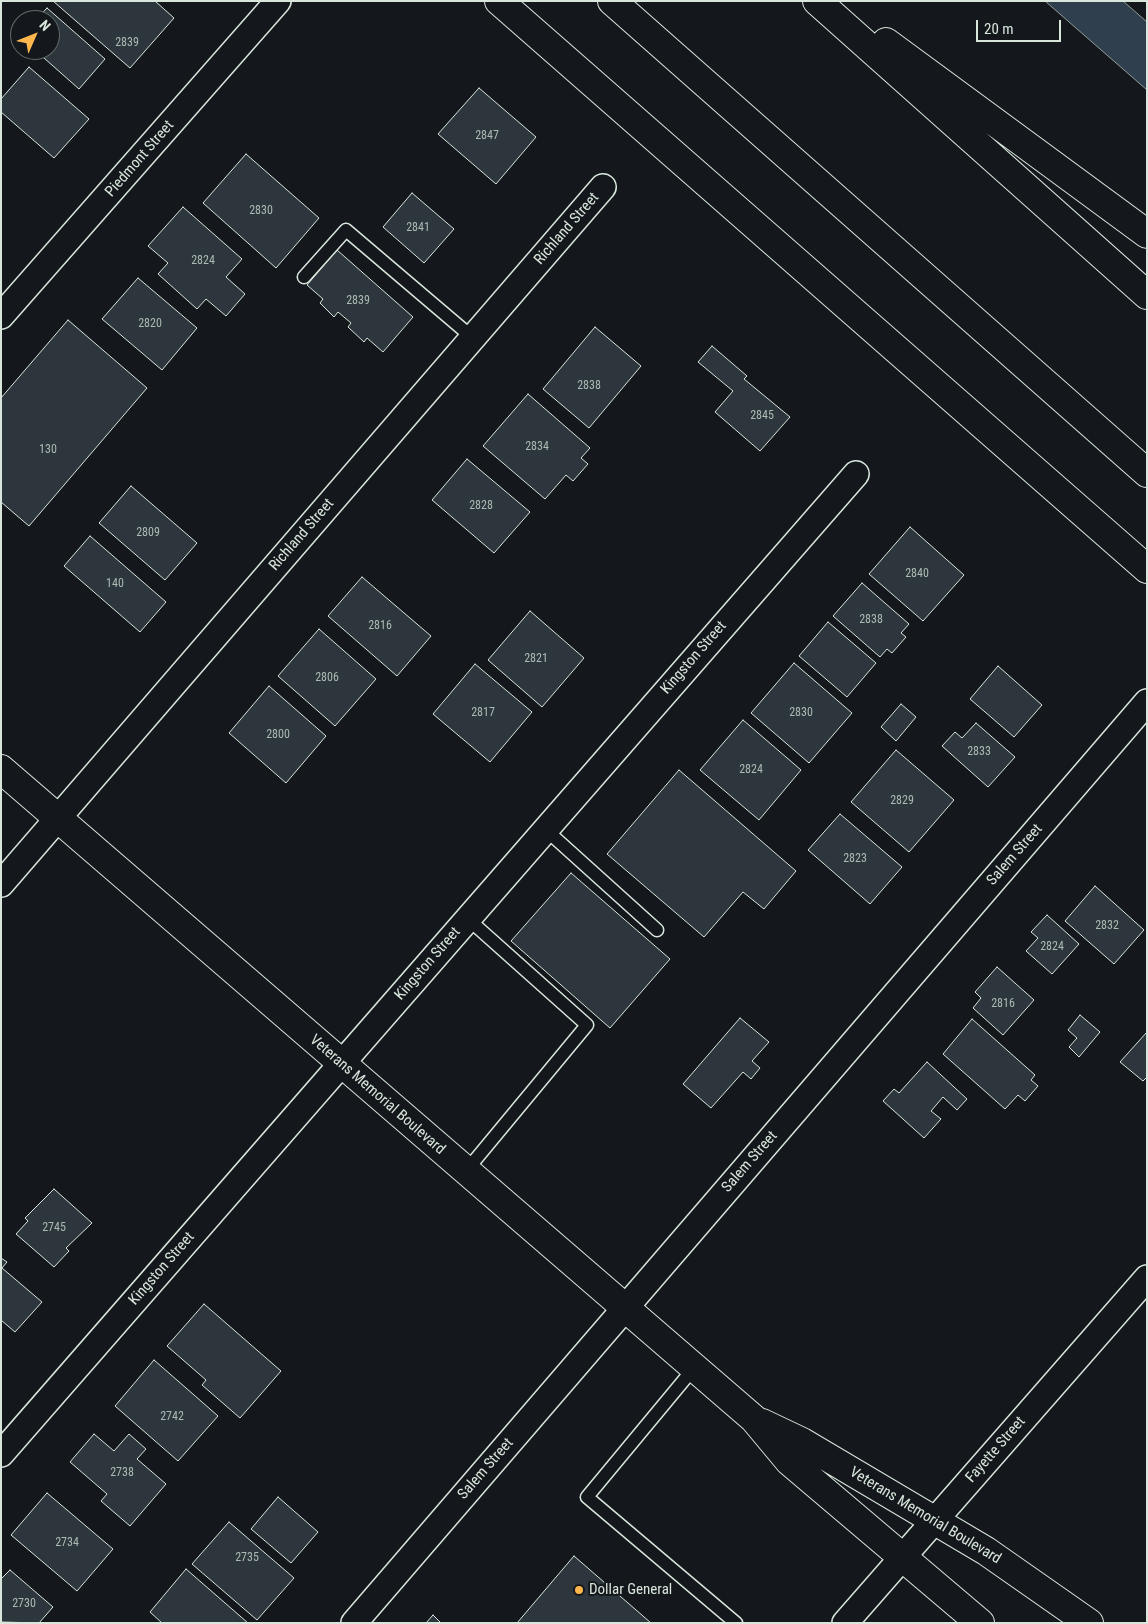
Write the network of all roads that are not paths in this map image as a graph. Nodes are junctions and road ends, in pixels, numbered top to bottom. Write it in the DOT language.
graph roads {
  1 [pos="278,1"];
  2 [pos="499,1"];
  3 [pos="612,1"];
  4 [pos="816,1"];
  5 [pos="831,1"];
  6 [pos="603,187"];
  7 [pos="1147,234"];
  8 [pos="304,277"];
  9 [pos="1147,295"];
  10 [pos="1,316"];
  11 [pos="473,338"];
  12 [pos="1147,473"];
  13 [pos="856,474"];
  14 [pos="1147,569"];
  15 [pos="1147,702"];
  16 [pos="1,770"];
  17 [pos="58,818"];
  18 [pos="545,829"];
  19 [pos="1,884"];
  20 [pos="467,918"];
  21 [pos="657,930"];
  22 [pos="341,1063"];
  23 [pos="466,1171"];
  24 [pos="1147,1278"];
  25 [pos="625,1309"];
  26 [pos="694,1368"];
  27 [pos="754,1419"];
  28 [pos="1,1454"];
  29 [pos="934,1520"];
  30 [pos="902,1556"];
  31 [pos="354,1623"];
  32 [pos="736,1623"];
  33 [pos="845,1623"];
  34 [pos="980,1623"];
  35 [pos="1089,1623"];
  1 -- 10 [label="street, Piedmont Street"];
  2 -- 14 [label="main road"];
  3 -- 12 [label="main road"];
  4 -- 9 [label="main road"];
  5 -- 7 [label="main road"];
  6 -- 11 [label="street, Richland Street"];
  8 -- 11 [label="lane"];
  11 -- 17 [label="street, Richland Street"];
  13 -- 18 [label="street, Kingston Street"];
  15 -- 25 [label="street, Salem Street"];
  16 -- 17 [label="main road, Veterans Memorial Boulevard"];
  17 -- 19 [label="street, Richland Street"];
  17 -- 22 [label="main road, Veterans Memorial Boulevard"];
  18 -- 20 [label="street, Kingston Street"];
  18 -- 21 [label="lane"];
  20 -- 22 [label="street, Kingston Street"];
  20 -- 23 [label="lane"];
  22 -- 23 [label="main road, Veterans Memorial Boulevard"];
  22 -- 28 [label="street, Kingston Street"];
  23 -- 25 [label="main road, Veterans Memorial Boulevard"];
  24 -- 29 [label="street, Fayette Street"];
  25 -- 26 [label="main road, Veterans Memorial Boulevard"];
  25 -- 31 [label="street, Salem Street"];
  26 -- 27 [label="main road, Veterans Memorial Boulevard"];
  26 -- 32 [label="lane"];
  27 -- 29 [label="main road, Veterans Memorial Boulevard"];
  27 -- 30 [label="main road, Veterans Memorial Boulevard"];
  29 -- 30 [label="street, Fayette Street"];
  29 -- 35 [label="main road, Veterans Memorial Boulevard"];
  30 -- 33 [label="street, Fayette Street"];
  30 -- 34 [label="main road, Veterans Memorial Boulevard"];
}
